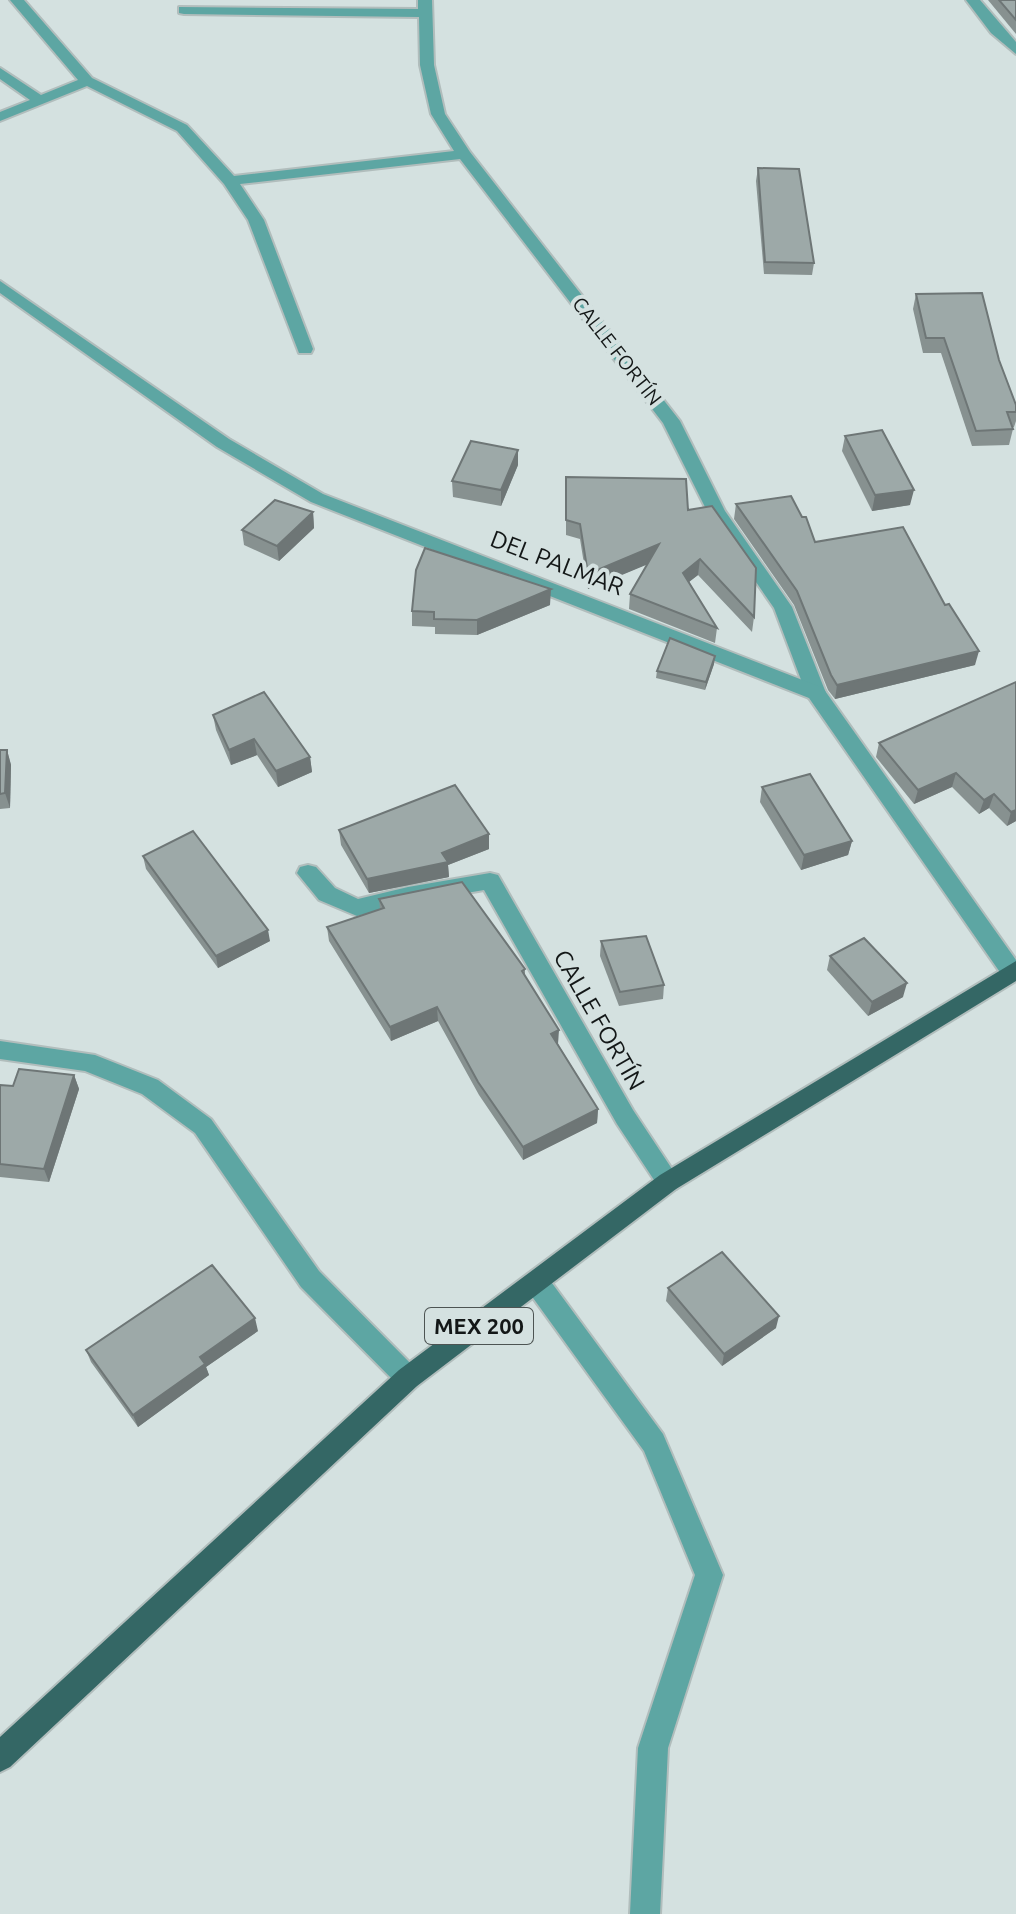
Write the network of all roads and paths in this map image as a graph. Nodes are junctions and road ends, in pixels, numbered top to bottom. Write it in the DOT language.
graph roads {
  1 [pos="17,0"];
  2 [pos="973,0"];
  3 [pos="425,7"];
  4 [pos="184,10"];
  5 [pos="1016,50"];
  6 [pos="0,72"];
  7 [pos="87,81"];
  8 [pos="41,101"];
  9 [pos="0,117"];
  10 [pos="464,154"];
  11 [pos="230,181"];
  12 [pos="0,286"];
  13 [pos="305,349"];
  14 [pos="816,693"];
  15 [pos="308,873"];
  16 [pos="1014,971"];
  17 [pos="0,1050"];
  18 [pos="668,1182"];
  19 [pos="537,1283"];
  20 [pos="408,1378"];
  21 [pos="0,1757"];
  22 [pos="645,1914"];
  1 -- 7 [label="street"];
  2 -- 5 [label="street"];
  3 -- 4 [label="street"];
  3 -- 10 [label="street, CALLE FORTÍN"];
  6 -- 8 [label="street"];
  7 -- 8 [label="street"];
  7 -- 11 [label="street"];
  8 -- 9 [label="street"];
  10 -- 11 [label="street"];
  10 -- 14 [label="street, CALLE FORTÍN"];
  11 -- 13 [label="street"];
  12 -- 14 [label="street, DEL PALMAR"];
  14 -- 16 [label="street"];
  15 -- 18 [label="street, CALLE FORTÍN"];
  16 -- 18 [label="main road, MEX 200"];
  17 -- 20 [label="street"];
  18 -- 19 [label="main road, MEX 200"];
  19 -- 20 [label="main road, MEX 200"];
  19 -- 22 [label="street"];
  20 -- 21 [label="main road, MEX 200"];
}
